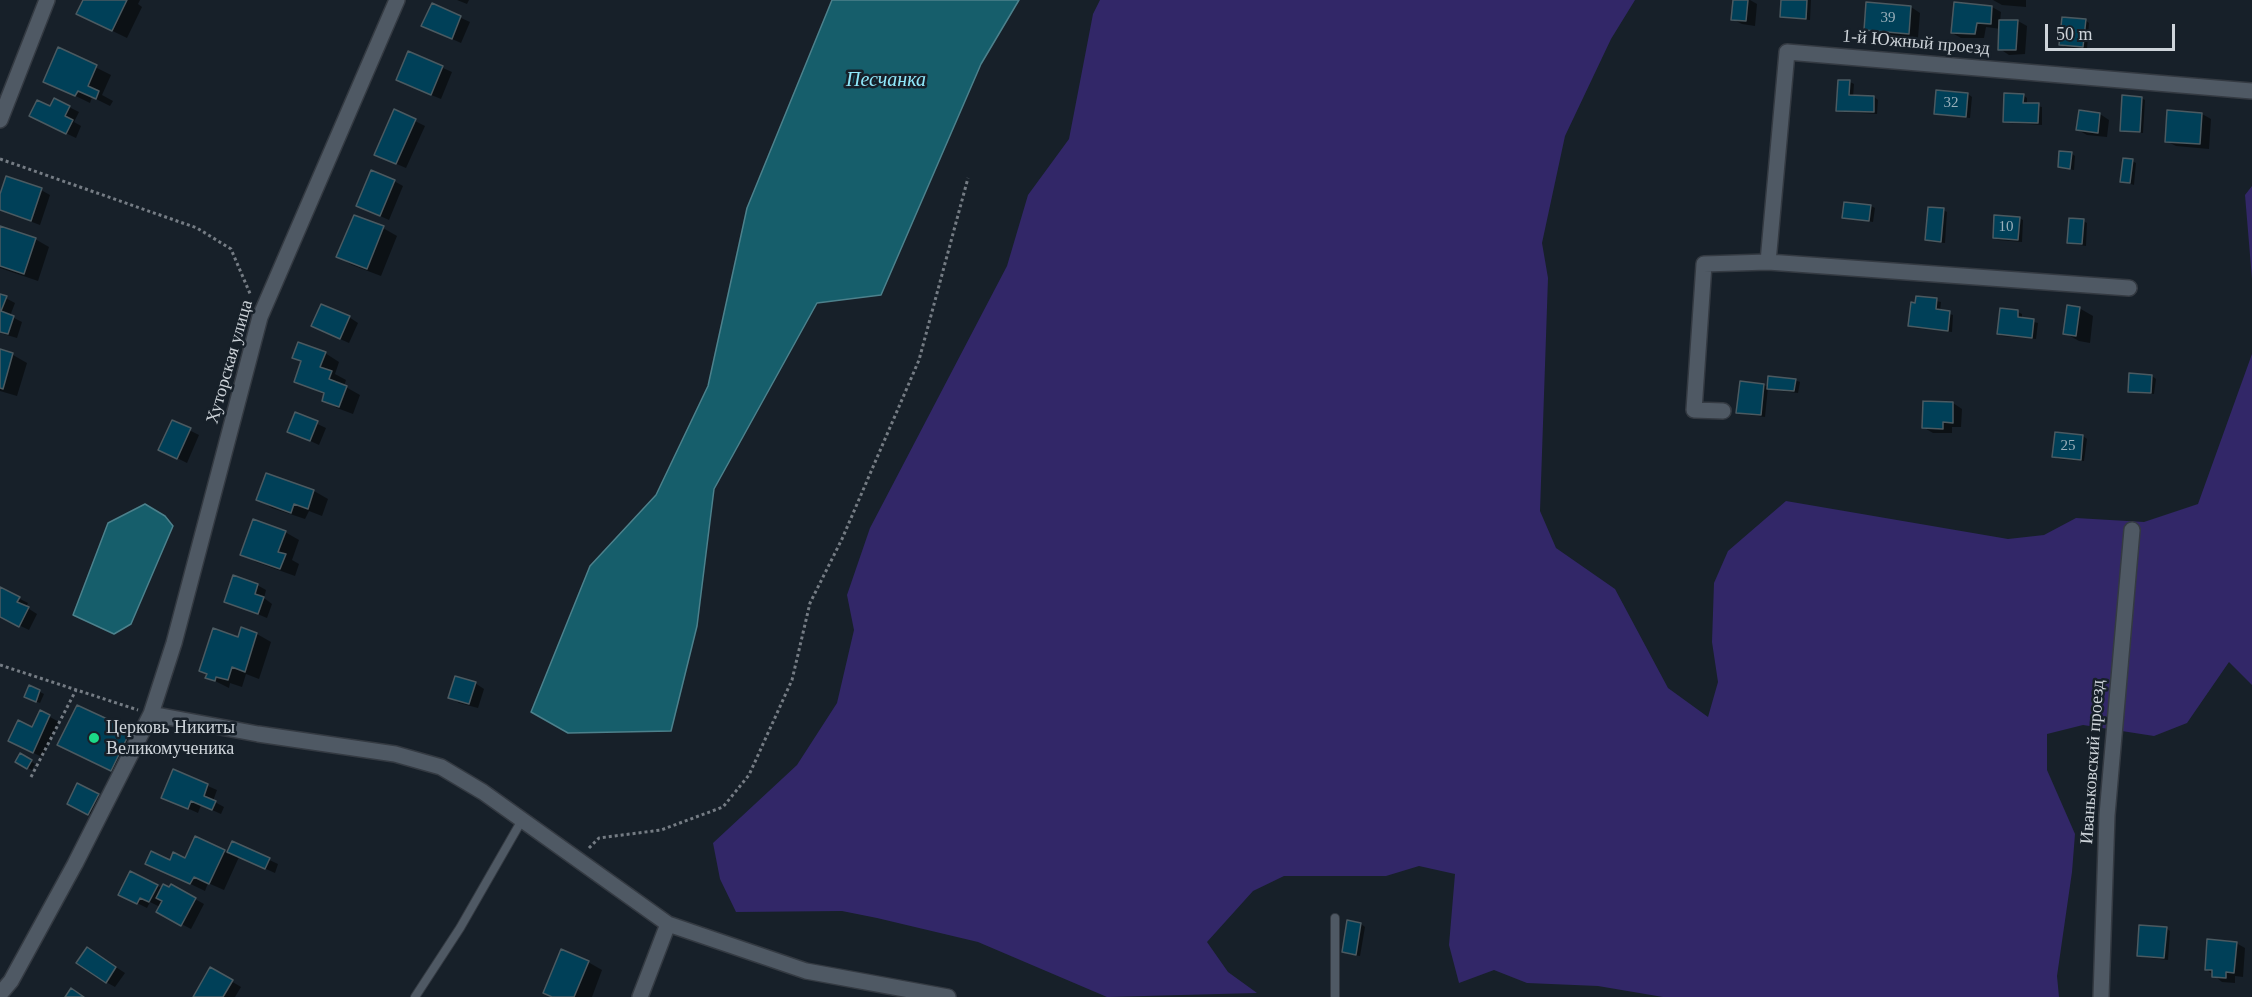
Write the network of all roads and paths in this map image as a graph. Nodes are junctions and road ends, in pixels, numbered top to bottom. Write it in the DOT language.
graph roads {
  1 [pos="47,0"];
  2 [pos="397,0"];
  3 [pos="2252,90"];
  4 [pos="0,120"];
  5 [pos="0,159"];
  6 [pos="968,178"];
  7 [pos="1768,262"];
  8 [pos="2129,288"];
  9 [pos="260,317"];
  10 [pos="1723,411"];
  11 [pos="2132,530"];
  12 [pos="0,665"];
  13 [pos="76,690"];
  14 [pos="151,714"];
  15 [pos="31,777"];
  16 [pos="522,820"];
  17 [pos="577,859"];
  18 [pos="1335,918"];
  19 [pos="668,924"];
  20 [pos="0,994"];
  21 [pos="414,997"];
  22 [pos="640,997"];
  23 [pos="948,997"];
  24 [pos="1335,997"];
  25 [pos="2101,997"];
  1 -- 4 [label="street"];
  2 -- 9 [label="street, Хуторская улица"];
  3 -- 7 [label="street, 1-й Южный проезд"];
  5 -- 9 [label="path"];
  6 -- 17 [label="path"];
  7 -- 8 [label="street"];
  7 -- 10 [label="street"];
  9 -- 14 [label="street, Хуторская улица"];
  11 -- 25 [label="street, Иваньковский проезд"];
  12 -- 13 [label="path"];
  13 -- 14 [label="path"];
  13 -- 15 [label="path"];
  14 -- 16 [label="street"];
  14 -- 20 [label="street, Хуторская улица"];
  16 -- 17 [label="street"];
  16 -- 21 [label="lane"];
  17 -- 19 [label="street"];
  18 -- 24 [label="lane"];
  19 -- 22 [label="street"];
  19 -- 23 [label="street"];
}
